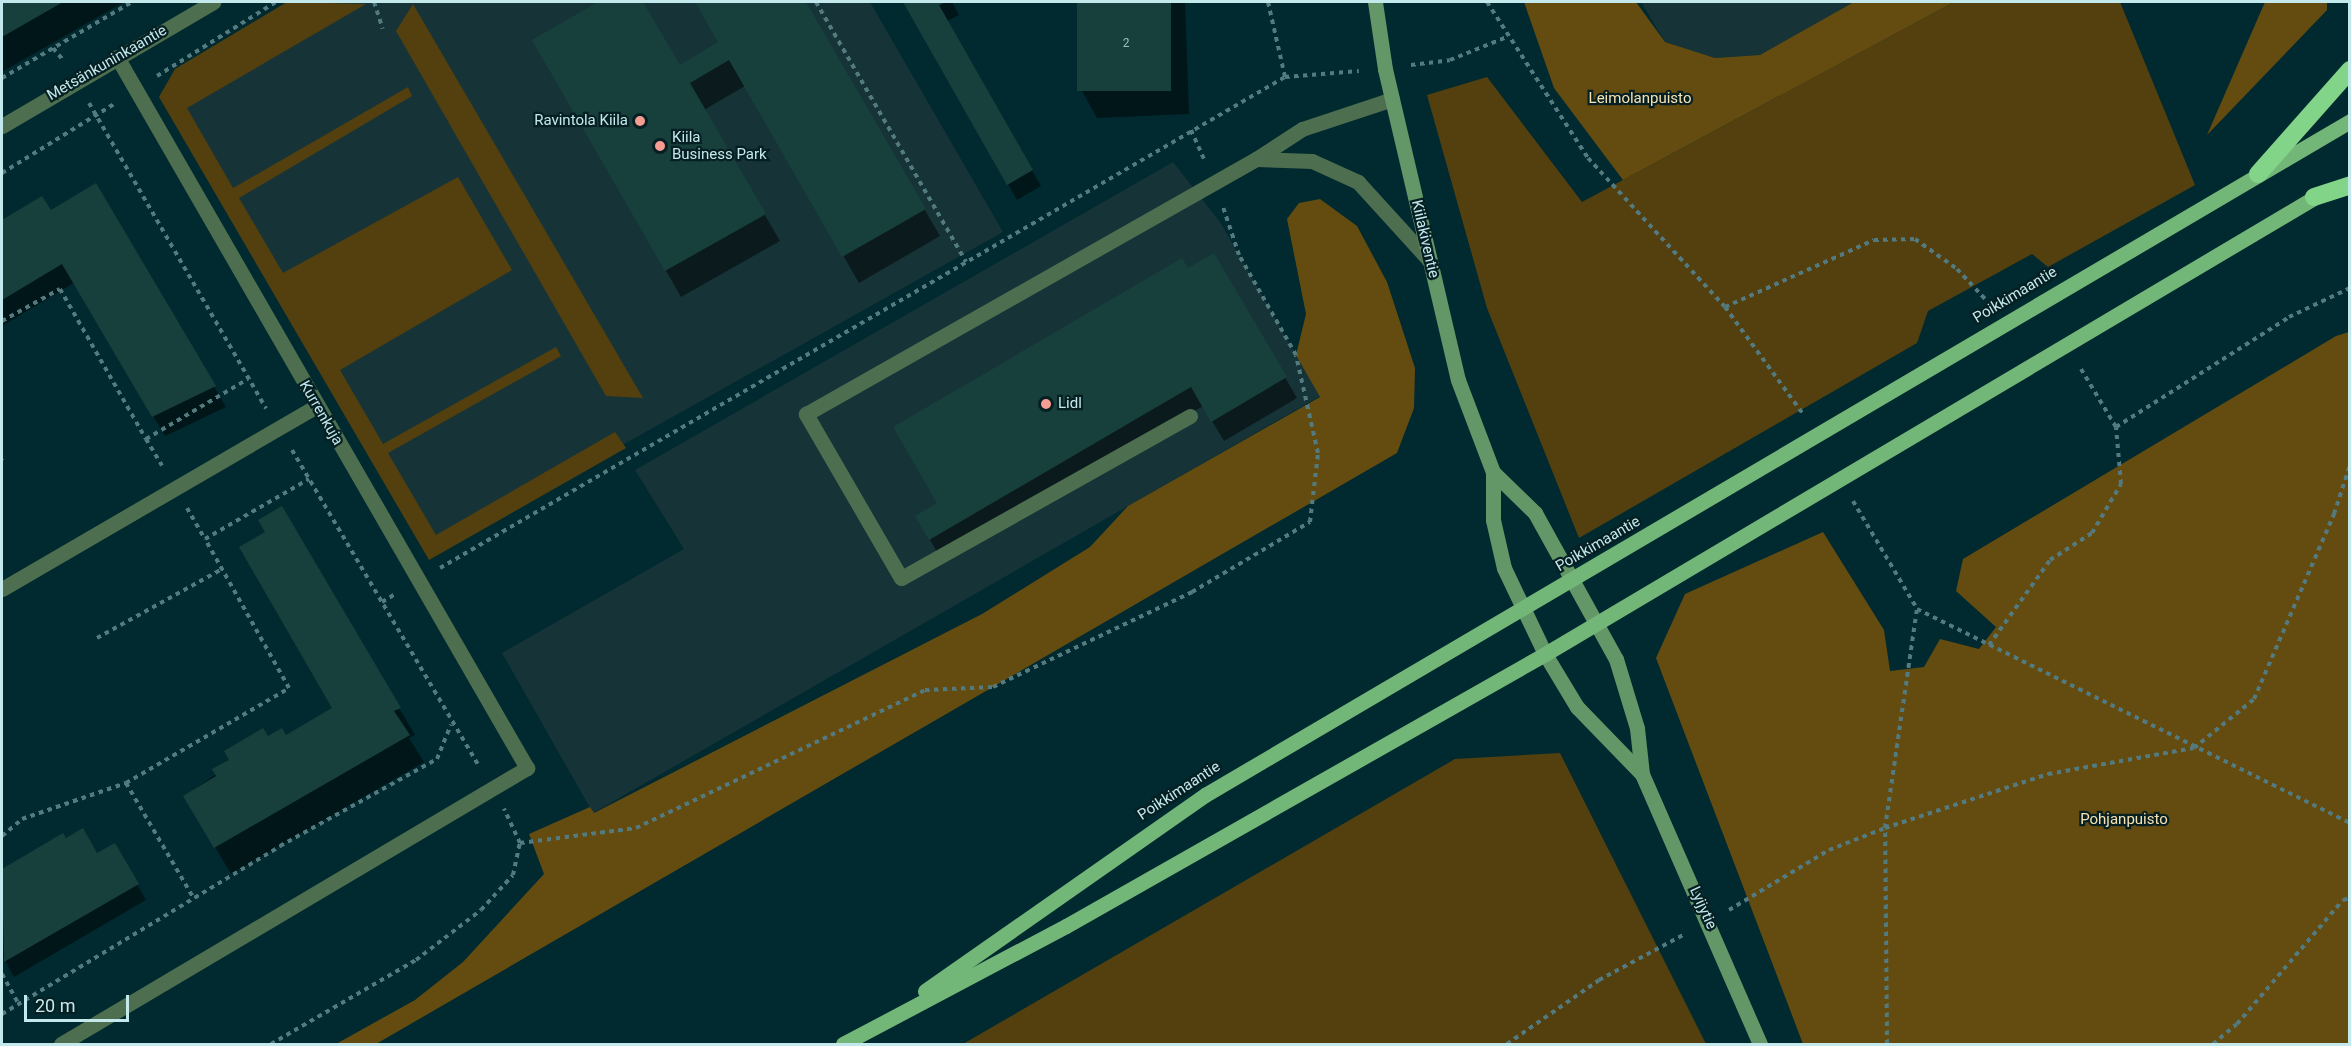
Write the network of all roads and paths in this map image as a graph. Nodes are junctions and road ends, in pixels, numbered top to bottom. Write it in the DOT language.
graph roads {
  1 [pos="132,2"];
  2 [pos="213,2"];
  3 [pos="374,2"];
  4 [pos="816,2"];
  5 [pos="1268,2"];
  6 [pos="1375,2"];
  7 [pos="1487,2"];
  8 [pos="383,29"];
  9 [pos="1507,37"];
  10 [pos="53,48"];
  11 [pos="117,57"];
  12 [pos="1385,69"];
  13 [pos="2349,70"];
  14 [pos="1285,77"];
  15 [pos="2,78"];
  16 [pos="79,79"];
  17 [pos="1392,99"];
  18 [pos="2349,121"];
  19 [pos="2,126"];
  20 [pos="1191,130"];
  21 [pos="1256,159"];
  22 [pos="2258,174"];
  23 [pos="2349,177"];
  24 [pos="1215,181"];
  25 [pos="2349,185"];
  26 [pos="2314,197"];
  27 [pos="1430,261"];
  28 [pos="966,262"];
  29 [pos="2349,288"];
  30 [pos="1987,301"];
  31 [pos="1725,307"];
  32 [pos="2,321"];
  33 [pos="2081,369"];
  34 [pos="248,379"];
  35 [pos="316,406"];
  36 [pos="1804,415"];
  37 [pos="1190,416"];
  38 [pos="279,427"];
  39 [pos="2116,427"];
  40 [pos="2349,465"];
  41 [pos="1493,472"];
  42 [pos="309,479"];
  43 [pos="1849,495"];
  44 [pos="222,569"];
  45 [pos="1574,579"];
  46 [pos="418,581"];
  47 [pos="3,585"];
  48 [pos="382,602"];
  49 [pos="1521,608"];
  50 [pos="1917,609"];
  51 [pos="1598,624"];
  52 [pos="97,638"];
  53 [pos="1989,645"];
  54 [pos="1545,654"];
  55 [pos="451,724"];
  56 [pos="2194,748"];
  57 [pos="1642,774"];
  58 [pos="126,783"];
  59 [pos="493,788"];
  60 [pos="2349,823"];
  61 [pos="1886,828"];
  62 [pos="2,836"];
  63 [pos="520,843"];
  64 [pos="193,897"];
  65 [pos="2349,898"];
  66 [pos="1709,921"];
  67 [pos="2,974"];
  68 [pos="18,1003"];
  69 [pos="2,1014"];
  70 [pos="881,1022"];
  71 [pos="61,1044"];
  72 [pos="271,1044"];
  73 [pos="843,1044"];
  74 [pos="1507,1044"];
  75 [pos="1760,1044"];
  76 [pos="1887,1044"];
  77 [pos="2213,1044"];
  1 -- 10 [label="path"];
  2 -- 11 [label="street, Metsänkuninkaantie"];
  3 -- 8 [label="path"];
  4 -- 28 [label="path"];
  5 -- 14 [label="path"];
  6 -- 12 [label="street, Kiilakiventie"];
  7 -- 9 [label="path"];
  9 -- 12 [label="path"];
  9 -- 31 [label="path"];
  10 -- 15 [label="path"];
  10 -- 16 [label="path"];
  11 -- 16 [label="street, Metsänkuninkaantie"];
  11 -- 35 [label="street, Kurrenkuja"];
  12 -- 14 [label="path"];
  12 -- 17 [label="street, Kiilakiventie"];
  13 -- 22 [label="highway"];
  14 -- 20 [label="path"];
  16 -- 19 [label="street, Metsänkuninkaantie"];
  16 -- 34 [label="path"];
  17 -- 21 [label="street"];
  17 -- 27 [label="street, Kiilakiventie"];
  18 -- 22 [label="main road, Poikkimaantie"];
  20 -- 24 [label="path"];
  20 -- 28 [label="path"];
  21 -- 24 [label="street"];
  21 -- 27 [label="street"];
  22 -- 45 [label="main road, Poikkimaantie"];
  23 -- 26 [label="main road, Poikkimaantie"];
  24 -- 37 [label="street"];
  24 -- 63 [label="path"];
  25 -- 26 [label="highway"];
  26 -- 51 [label="main road, Poikkimaantie"];
  27 -- 41 [label="street, Kiilakiventie"];
  28 -- 46 [label="path"];
  29 -- 39 [label="path"];
  30 -- 31 [label="path"];
  31 -- 36 [label="path"];
  32 -- 34 [label="path"];
  33 -- 39 [label="path"];
  34 -- 38 [label="path"];
  35 -- 38 [label="street"];
  35 -- 46 [label="street, Kurrenkuja"];
  38 -- 42 [label="path"];
  38 -- 47 [label="street"];
  39 -- 53 [label="path"];
  40 -- 56 [label="path"];
  41 -- 45 [label="street, Kiilakiventie"];
  41 -- 49 [label="street, Kiilakiventie"];
  42 -- 44 [label="path"];
  42 -- 48 [label="path"];
  43 -- 50 [label="path"];
  44 -- 52 [label="path"];
  44 -- 58 [label="path"];
  45 -- 49 [label="main road, Poikkimaantie"];
  45 -- 51 [label="street, Kiilakiventie"];
  46 -- 48 [label="path"];
  46 -- 59 [label="street, Kurrenkuja"];
  48 -- 55 [label="path"];
  49 -- 54 [label="street, Lyijytie"];
  49 -- 70 [label="main road, Poikkimaantie"];
  50 -- 53 [label="path"];
  50 -- 61 [label="path"];
  51 -- 54 [label="main road, Poikkimaantie"];
  51 -- 57 [label="street, Lyijytie"];
  53 -- 56 [label="path"];
  54 -- 57 [label="street, Lyijytie"];
  54 -- 70 [label="main road, Poikkimaantie"];
  55 -- 59 [label="path"];
  55 -- 64 [label="path"];
  56 -- 60 [label="path"];
  56 -- 61 [label="path"];
  57 -- 66 [label="street, Lyijytie"];
  58 -- 62 [label="path"];
  58 -- 64 [label="path"];
  59 -- 63 [label="path"];
  59 -- 71 [label="street"];
  61 -- 66 [label="path"];
  61 -- 76 [label="path"];
  63 -- 72 [label="path"];
  64 -- 68 [label="path"];
  65 -- 77 [label="path"];
  66 -- 74 [label="path"];
  66 -- 75 [label="street, Lyijytie"];
  67 -- 68 [label="path"];
  68 -- 69 [label="path"];
  70 -- 73 [label="main road, Poikkimaantie"];
}
